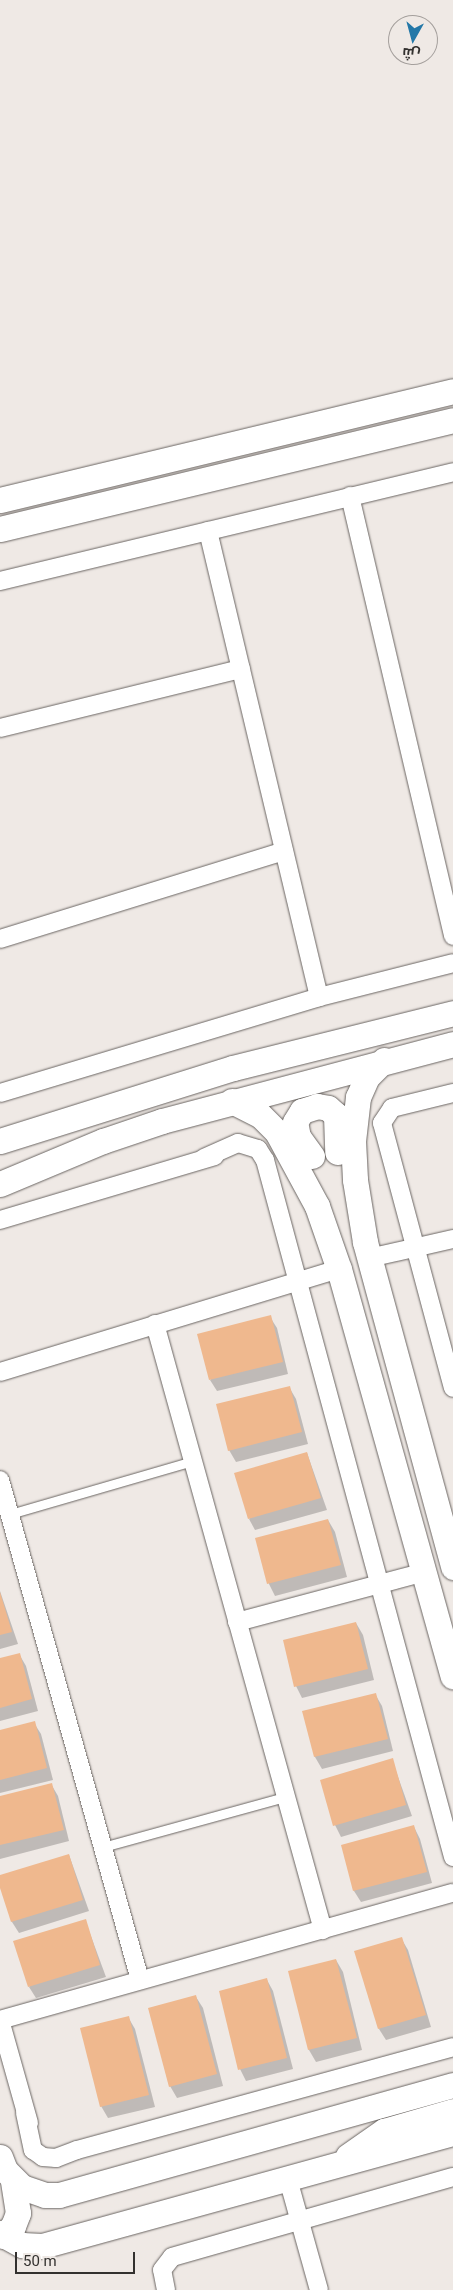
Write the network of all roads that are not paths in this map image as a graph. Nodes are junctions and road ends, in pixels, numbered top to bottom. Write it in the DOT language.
graph roads {
  1 [pos="453,391"];
  2 [pos="453,420"];
  3 [pos="453,472"];
  4 [pos="350,496"];
  5 [pos="0,500"];
  6 [pos="0,529"];
  7 [pos="208,531"];
  8 [pos="0,581"];
  9 [pos="241,668"];
  10 [pos="0,728"];
  11 [pos="284,851"];
  12 [pos="453,936"];
  13 [pos="0,939"];
  14 [pos="453,963"];
  15 [pos="319,997"];
  16 [pos="453,1013"];
  17 [pos="453,1044"];
  18 [pos="384,1060"];
  19 [pos="0,1093"];
  20 [pos="453,1093"];
  21 [pos="232,1102"];
  22 [pos="2,1142"];
  23 [pos="0,1184"];
  24 [pos="0,1220"];
  25 [pos="453,1239"];
  26 [pos="415,1248"];
  27 [pos="367,1250"];
  28 [pos="339,1269"];
  29 [pos="296,1282"];
  30 [pos="156,1324"];
  31 [pos="0,1372"];
  32 [pos="453,1388"];
  33 [pos="193,1461"];
  34 [pos="0,1480"];
  35 [pos="10,1514"];
  36 [pos="453,1567"];
  37 [pos="425,1572"];
  38 [pos="378,1583"];
  39 [pos="237,1622"];
  40 [pos="453,1676"];
  41 [pos="285,1797"];
  42 [pos="103,1847"];
  43 [pos="453,1857"];
  44 [pos="453,1893"];
  45 [pos="323,1930"];
  46 [pos="140,1980"];
  47 [pos="0,2020"];
  48 [pos="450,2047"];
  49 [pos="451,2084"];
  50 [pos="453,2111"];
  51 [pos="453,2133"];
  52 [pos="0,2157"];
  53 [pos="336,2165"];
  54 [pos="453,2177"];
  55 [pos="288,2179"];
  56 [pos="13,2180"];
  57 [pos="299,2220"];
  58 [pos="2,2234"];
  59 [pos="166,2290"];
  60 [pos="319,2290"];
  1 -- 5 [label="street"];
  2 -- 6 [label="street"];
  3 -- 4 [label="street"];
  4 -- 7 [label="street"];
  4 -- 12 [label="street"];
  7 -- 8 [label="street"];
  7 -- 9 [label="street"];
  9 -- 10 [label="street"];
  9 -- 11 [label="street"];
  11 -- 13 [label="street"];
  11 -- 15 [label="street"];
  14 -- 15 [label="street"];
  15 -- 19 [label="street"];
  16 -- 22 [label="street"];
  17 -- 18 [label="street"];
  18 -- 21 [label="street"];
  18 -- 27 [label="street"];
  20 -- 26 [label="street"];
  21 -- 23 [label="street"];
  21 -- 28 [label="street"];
  24 -- 29 [label="street"];
  25 -- 26 [label="street"];
  26 -- 27 [label="street"];
  26 -- 32 [label="street"];
  27 -- 28 [label="street"];
  27 -- 36 [label="street"];
  28 -- 29 [label="street"];
  28 -- 37 [label="street"];
  29 -- 30 [label="street"];
  29 -- 38 [label="street"];
  30 -- 31 [label="street"];
  30 -- 33 [label="street"];
  33 -- 35 [label="lane"];
  33 -- 39 [label="street"];
  34 -- 35 [label="street"];
  35 -- 42 [label="street"];
  37 -- 38 [label="street"];
  37 -- 40 [label="street"];
  38 -- 39 [label="street"];
  38 -- 43 [label="street"];
  39 -- 41 [label="street"];
  41 -- 42 [label="lane"];
  41 -- 45 [label="street"];
  42 -- 46 [label="street"];
  44 -- 45 [label="street"];
  45 -- 46 [label="street"];
  46 -- 47 [label="street"];
  47 -- 48 [label="street"];
  49 -- 56 [label="street"];
  50 -- 53 [label="street"];
  51 -- 53 [label="street"];
  52 -- 56 [label="street"];
  53 -- 55 [label="street"];
  54 -- 57 [label="street"];
  55 -- 57 [label="street"];
  55 -- 58 [label="street"];
  56 -- 58 [label="street"];
  57 -- 59 [label="street"];
  57 -- 60 [label="street"];
}
